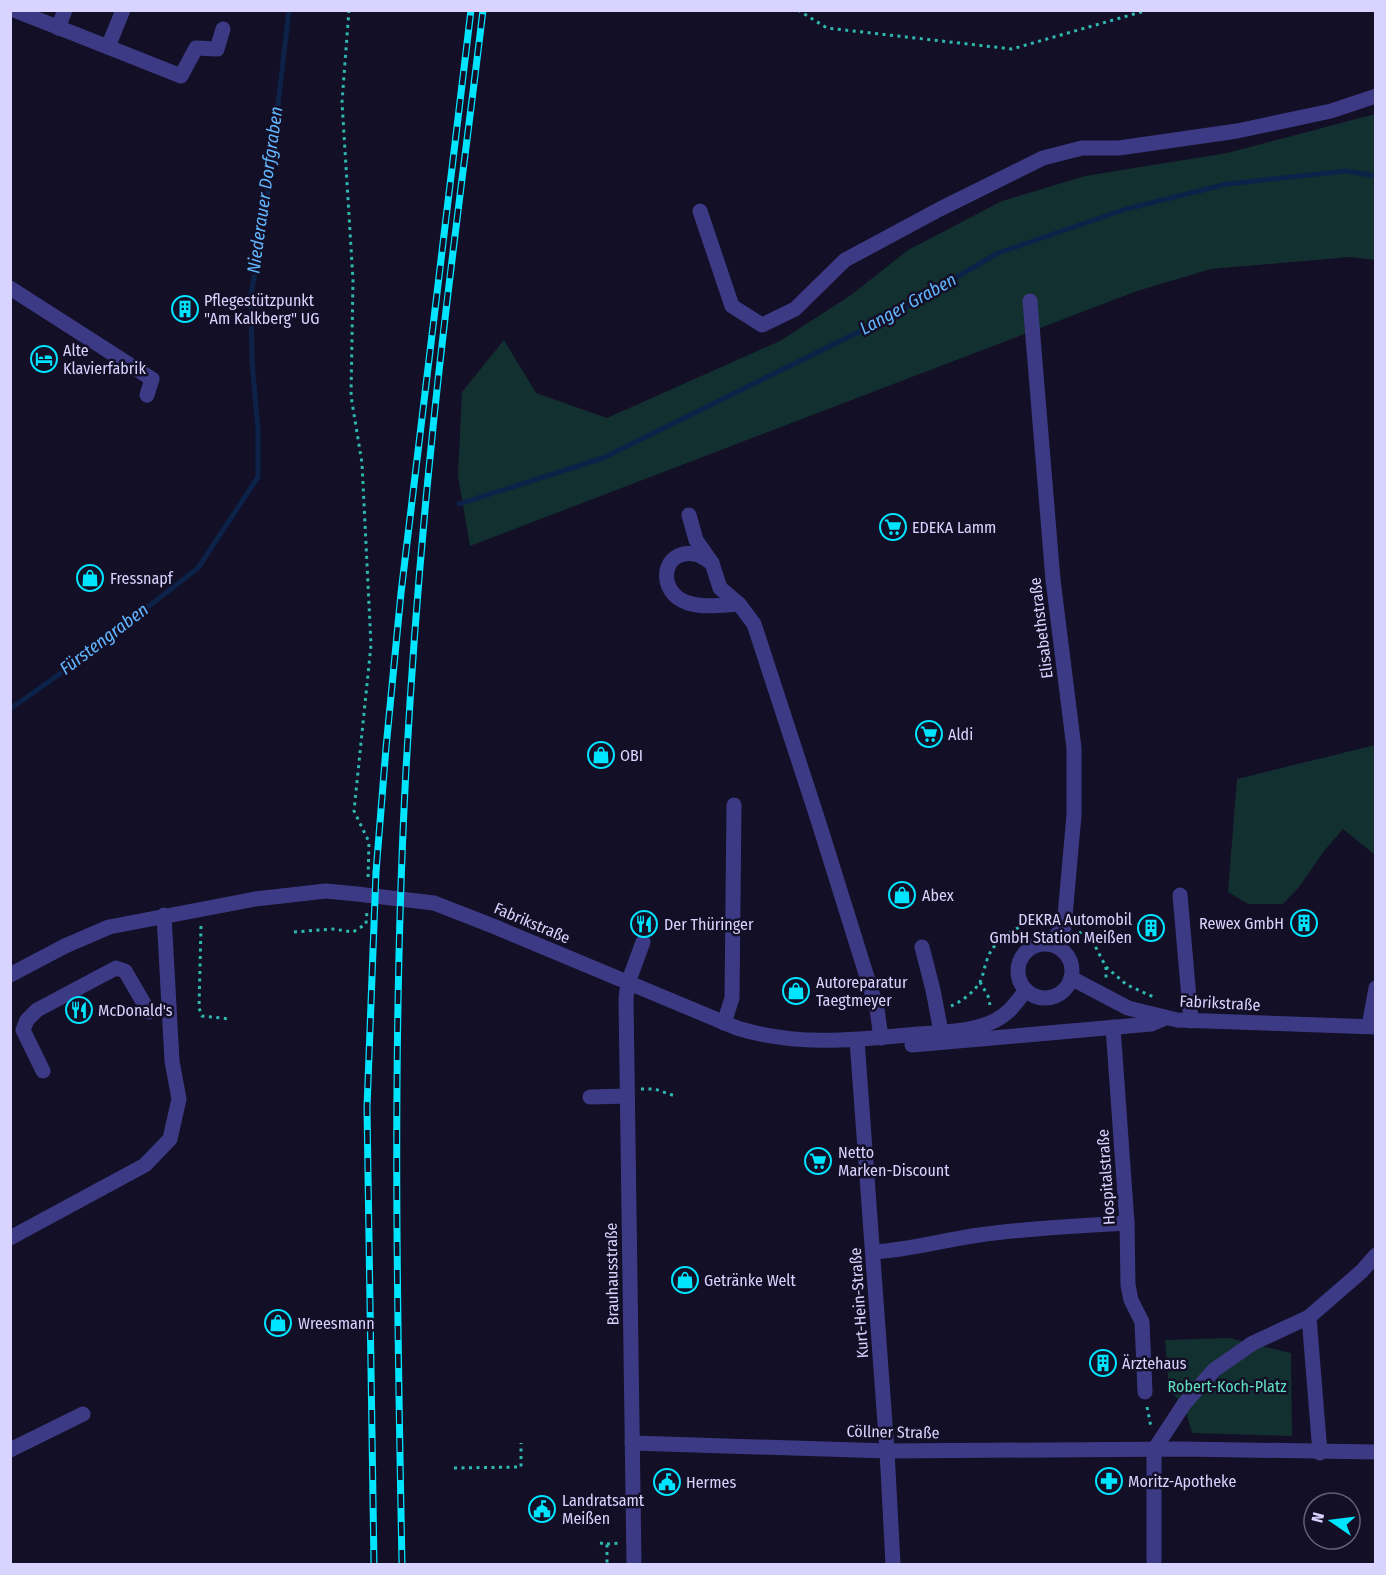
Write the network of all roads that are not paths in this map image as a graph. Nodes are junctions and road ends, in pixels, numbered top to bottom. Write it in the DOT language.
graph roads {
  1 [pos="14,10"];
  2 [pos="65,10"];
  3 [pos="123,10"];
  4 [pos="58,28"];
  5 [pos="223,29"];
  6 [pos="108,47"];
  7 [pos="1376,96"];
  8 [pos="700,211"];
  9 [pos="10,288"];
  10 [pos="1030,301"];
  11 [pos="147,395"];
  12 [pos="689,514"];
  13 [pos="712,562"];
  14 [pos="740,604"];
  15 [pos="734,805"];
  16 [pos="1180,895"];
  17 [pos="164,915"];
  18 [pos="643,942"];
  19 [pos="1049,944"];
  20 [pos="922,947"];
  21 [pos="10,975"];
  22 [pos="1071,978"];
  23 [pos="628,983"];
  24 [pos="1376,988"];
  25 [pos="1026,990"];
  26 [pos="149,1012"];
  27 [pos="1165,1018"];
  28 [pos="1191,1021"];
  29 [pos="723,1023"];
  30 [pos="1372,1026"];
  31 [pos="1113,1027"];
  32 [pos="941,1032"];
  33 [pos="870,1039"];
  34 [pos="43,1071"];
  35 [pos="627,1092"];
  36 [pos="590,1097"];
  37 [pos="1128,1223"];
  38 [pos="15,1231"];
  39 [pos="874,1252"];
  40 [pos="1376,1255"];
  41 [pos="1309,1317"];
  42 [pos="1145,1392"];
  43 [pos="83,1414"];
  44 [pos="632,1443"];
  45 [pos="10,1450"];
  46 [pos="1154,1450"];
  47 [pos="887,1451"];
  48 [pos="1320,1452"];
  49 [pos="1376,1452"];
  50 [pos="634,1564"];
  51 [pos="893,1564"];
  52 [pos="1154,1564"];
  1 -- 4 [label="street"];
  2 -- 4 [label="street"];
  3 -- 6 [label="street"];
  4 -- 6 [label="street"];
  5 -- 6 [label="street"];
  7 -- 8 [label="street"];
  9 -- 11 [label="street"];
  10 -- 19 [label="street, Elisabethstraße"];
  12 -- 13 [label="street, Kurt-Hein-Straße"];
  13 -- 14 [label="street, Kurt-Hein-Straße"];
  13 -- 14 [label="street"];
  14 -- 33 [label="street, Kurt-Hein-Straße"];
  15 -- 29 [label="street"];
  16 -- 28 [label="street"];
  17 -- 21 [label="street, Fabrikstraße"];
  17 -- 23 [label="street, Fabrikstraße"];
  17 -- 38 [label="street"];
  18 -- 23 [label="street, Brauhausstraße"];
  19 -- 22 [label="street"];
  19 -- 25 [label="street"];
  20 -- 32 [label="street"];
  22 -- 25 [label="street"];
  22 -- 27 [label="street, Fabrikstraße"];
  23 -- 29 [label="street, Fabrikstraße"];
  23 -- 35 [label="street, Brauhausstraße"];
  24 -- 30 [label="street"];
  25 -- 32 [label="street, Fabrikstraße"];
  26 -- 34 [label="street"];
  27 -- 28 [label="street, Fabrikstraße"];
  27 -- 31 [label="street"];
  28 -- 30 [label="street, Fabrikstraße"];
  29 -- 33 [label="street, Fabrikstraße"];
  31 -- 33 [label="street"];
  31 -- 37 [label="street, Hospitalstraße"];
  32 -- 33 [label="street, Fabrikstraße"];
  33 -- 39 [label="street, Kurt-Hein-Straße"];
  35 -- 36 [label="street"];
  35 -- 44 [label="street, Brauhausstraße"];
  37 -- 39 [label="street"];
  37 -- 42 [label="street, Hospitalstraße"];
  39 -- 47 [label="street, Kurt-Hein-Straße"];
  40 -- 41 [label="street"];
  41 -- 46 [label="street"];
  41 -- 48 [label="street"];
  43 -- 45 [label="street"];
  44 -- 47 [label="street, Cöllner Straße"];
  44 -- 50 [label="street, Brauhausstraße"];
  46 -- 47 [label="street, Cöllner Straße"];
  46 -- 48 [label="street"];
  46 -- 52 [label="street"];
  47 -- 51 [label="street, Kurt-Hein-Straße"];
  48 -- 49 [label="street"];
}
